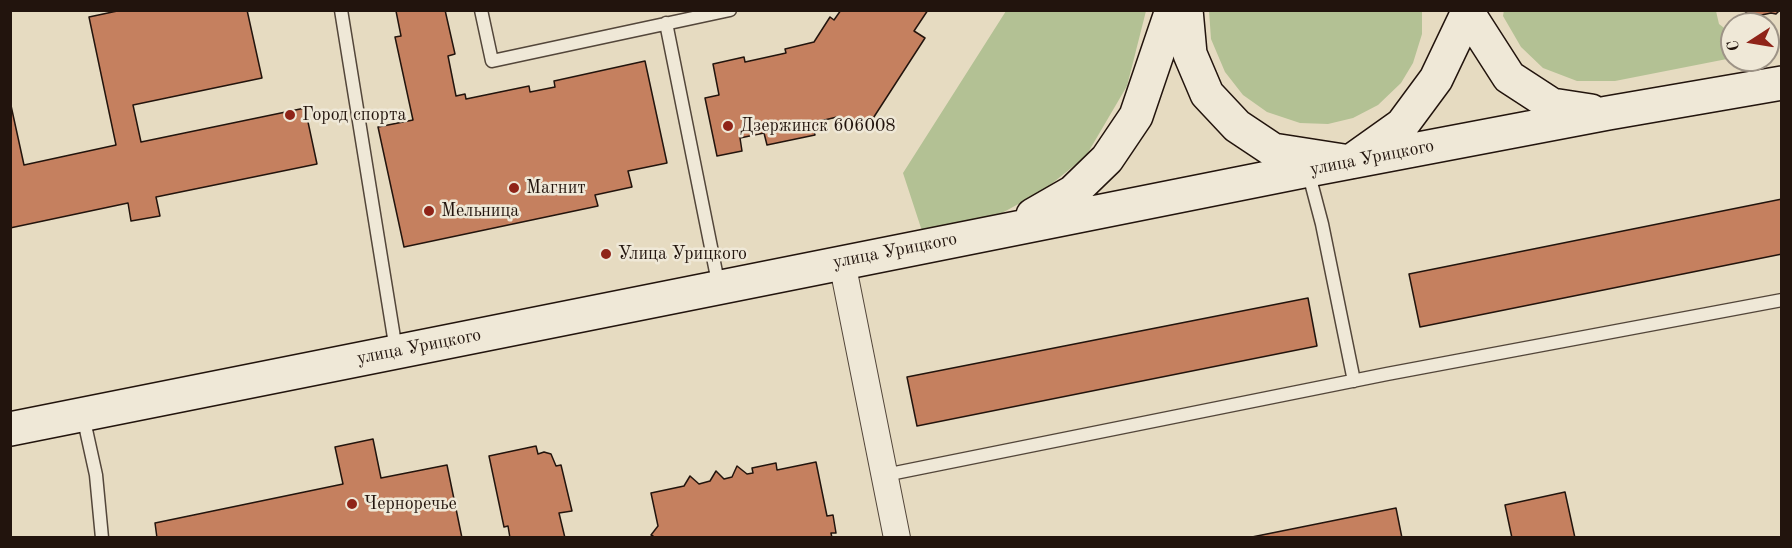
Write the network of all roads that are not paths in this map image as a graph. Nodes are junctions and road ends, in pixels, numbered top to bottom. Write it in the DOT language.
graph roads {
  1 [pos="340,10"];
  2 [pos="481,10"];
  3 [pos="730,10"];
  4 [pos="1173,10"];
  5 [pos="1186,10"];
  6 [pos="1468,12"];
  7 [pos="666,24"];
  8 [pos="1782,83"];
  9 [pos="1608,113"];
  10 [pos="1350,162"];
  11 [pos="1308,170"];
  12 [pos="1010,228"];
  13 [pos="842,262"];
  14 [pos="719,286"];
  15 [pos="1782,300"];
  16 [pos="396,351"];
  17 [pos="1354,381"];
  18 [pos="83,415"];
  19 [pos="10,429"];
  20 [pos="885,475"];
  21 [pos="102,537"];
  22 [pos="897,537"];
  1 -- 16 [label="lane"];
  2 -- 7 [label="lane"];
  3 -- 7 [label="lane"];
  4 -- 12 [label="street"];
  5 -- 10 [label="street"];
  6 -- 9 [label="street"];
  6 -- 10 [label="street"];
  7 -- 14 [label="lane"];
  8 -- 9 [label="street, улица Урицкого"];
  9 -- 10 [label="street, улица Урицкого"];
  10 -- 11 [label="street, улица Урицкого"];
  11 -- 12 [label="street, улица Урицкого"];
  11 -- 17 [label="lane"];
  12 -- 13 [label="street, улица Урицкого"];
  13 -- 14 [label="street, улица Урицкого"];
  13 -- 20 [label="street"];
  14 -- 16 [label="street, улица Урицкого"];
  15 -- 17 [label="lane"];
  16 -- 18 [label="street, улица Урицкого"];
  17 -- 20 [label="lane"];
  18 -- 19 [label="street, улица Урицкого"];
  18 -- 21 [label="lane"];
  20 -- 22 [label="street"];
}
